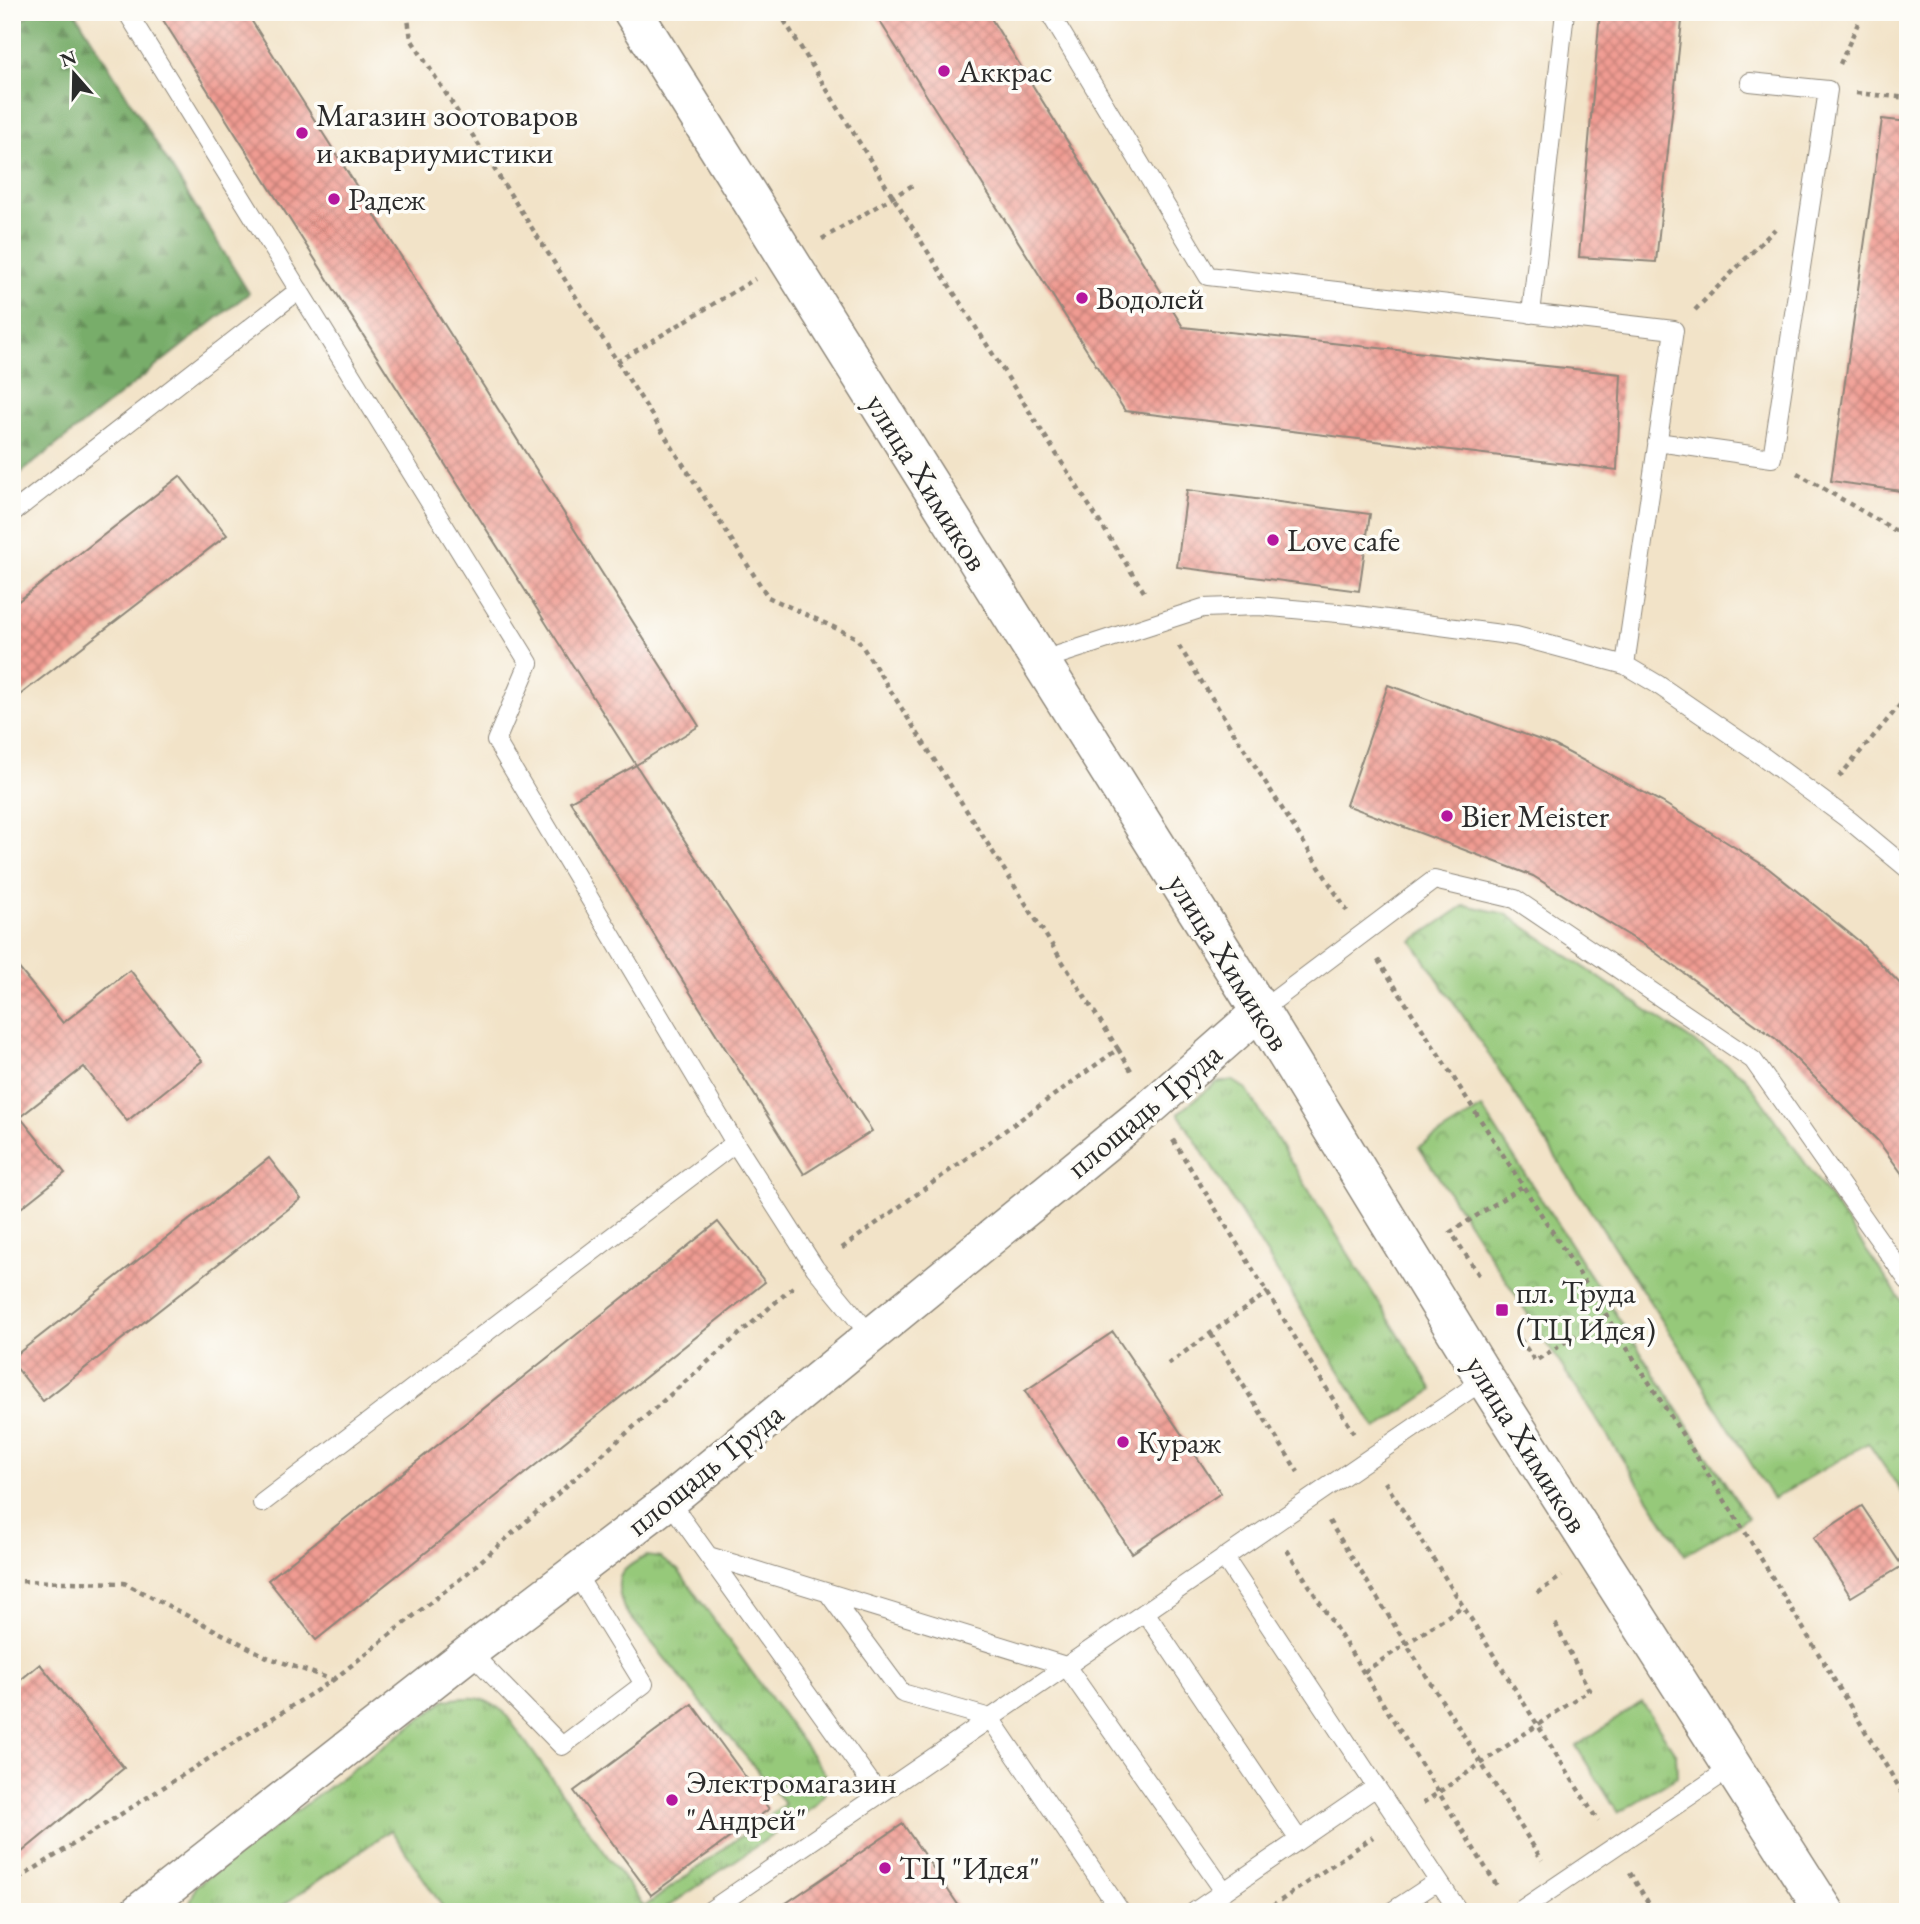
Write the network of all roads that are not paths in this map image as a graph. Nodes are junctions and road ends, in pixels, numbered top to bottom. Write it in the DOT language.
graph roads {
  1 [pos="127,12"];
  2 [pos="633,12"];
  3 [pos="1049,12"];
  4 [pos="1566,12"];
  5 [pos="1750,82"];
  6 [pos="299,290"];
  7 [pos="1531,314"];
  8 [pos="1657,442"];
  9 [pos="12,513"];
  10 [pos="1040,660"];
  11 [pos="1625,665"];
  12 [pos="1908,869"];
  13 [pos="1260,1011"];
  14 [pos="735,1143"];
  15 [pos="1908,1281"];
  16 [pos="871,1336"];
  17 [pos="1485,1379"];
  18 [pos="669,1501"];
  19 [pos="262,1503"];
  20 [pos="709,1556"];
  21 [pos="1224,1557"];
  22 [pos="575,1572"];
  23 [pos="828,1593"];
  24 [pos="1145,1612"];
  25 [pos="470,1652"];
  26 [pos="1066,1666"];
  27 [pos="990,1718"];
  28 [pos="1734,1766"];
  29 [pos="1376,1787"];
  30 [pos="879,1794"];
  31 [pos="1299,1840"];
  32 [pos="1438,1881"];
  33 [pos="1224,1892"];
  34 [pos="142,1911"];
  35 [pos="708,1912"];
  36 [pos="1122,1912"];
  37 [pos="1194,1912"];
  38 [pos="1391,1912"];
  39 [pos="1459,1912"];
  40 [pos="1518,1912"];
  41 [pos="1825,1912"];
  1 -- 6 [label="lane"];
  2 -- 10 [label="street, улица Химиков"];
  3 -- 7 [label="lane"];
  4 -- 7 [label="lane"];
  5 -- 8 [label="lane"];
  6 -- 9 [label="lane"];
  6 -- 14 [label="lane"];
  7 -- 8 [label="lane"];
  8 -- 11 [label="lane"];
  10 -- 11 [label="lane"];
  10 -- 13 [label="street, улица Химиков"];
  11 -- 12 [label="lane"];
  13 -- 15 [label="lane"];
  13 -- 16 [label="street, площадь Труда"];
  13 -- 17 [label="street, улица Химиков"];
  14 -- 16 [label="lane"];
  14 -- 19 [label="lane"];
  16 -- 18 [label="street, площадь Труда"];
  17 -- 21 [label="lane"];
  17 -- 28 [label="street, улица Химиков"];
  18 -- 20 [label="lane"];
  18 -- 22 [label="street, площадь Труда"];
  20 -- 23 [label="lane"];
  20 -- 30 [label="lane"];
  21 -- 24 [label="lane"];
  21 -- 29 [label="lane"];
  22 -- 25 [label="street, площадь Труда"];
  22 -- 25 [label="lane"];
  23 -- 26 [label="lane"];
  23 -- 27 [label="lane"];
  24 -- 26 [label="lane"];
  24 -- 31 [label="lane"];
  25 -- 34 [label="street, площадь Труда"];
  26 -- 27 [label="lane"];
  26 -- 33 [label="lane"];
  27 -- 30 [label="lane"];
  27 -- 36 [label="lane"];
  28 -- 40 [label="lane"];
  28 -- 41 [label="street, улица Химиков"];
  29 -- 31 [label="lane"];
  29 -- 32 [label="lane"];
  30 -- 35 [label="lane"];
  31 -- 33 [label="lane"];
  32 -- 38 [label="lane"];
  32 -- 39 [label="lane"];
  33 -- 37 [label="lane"];
}
